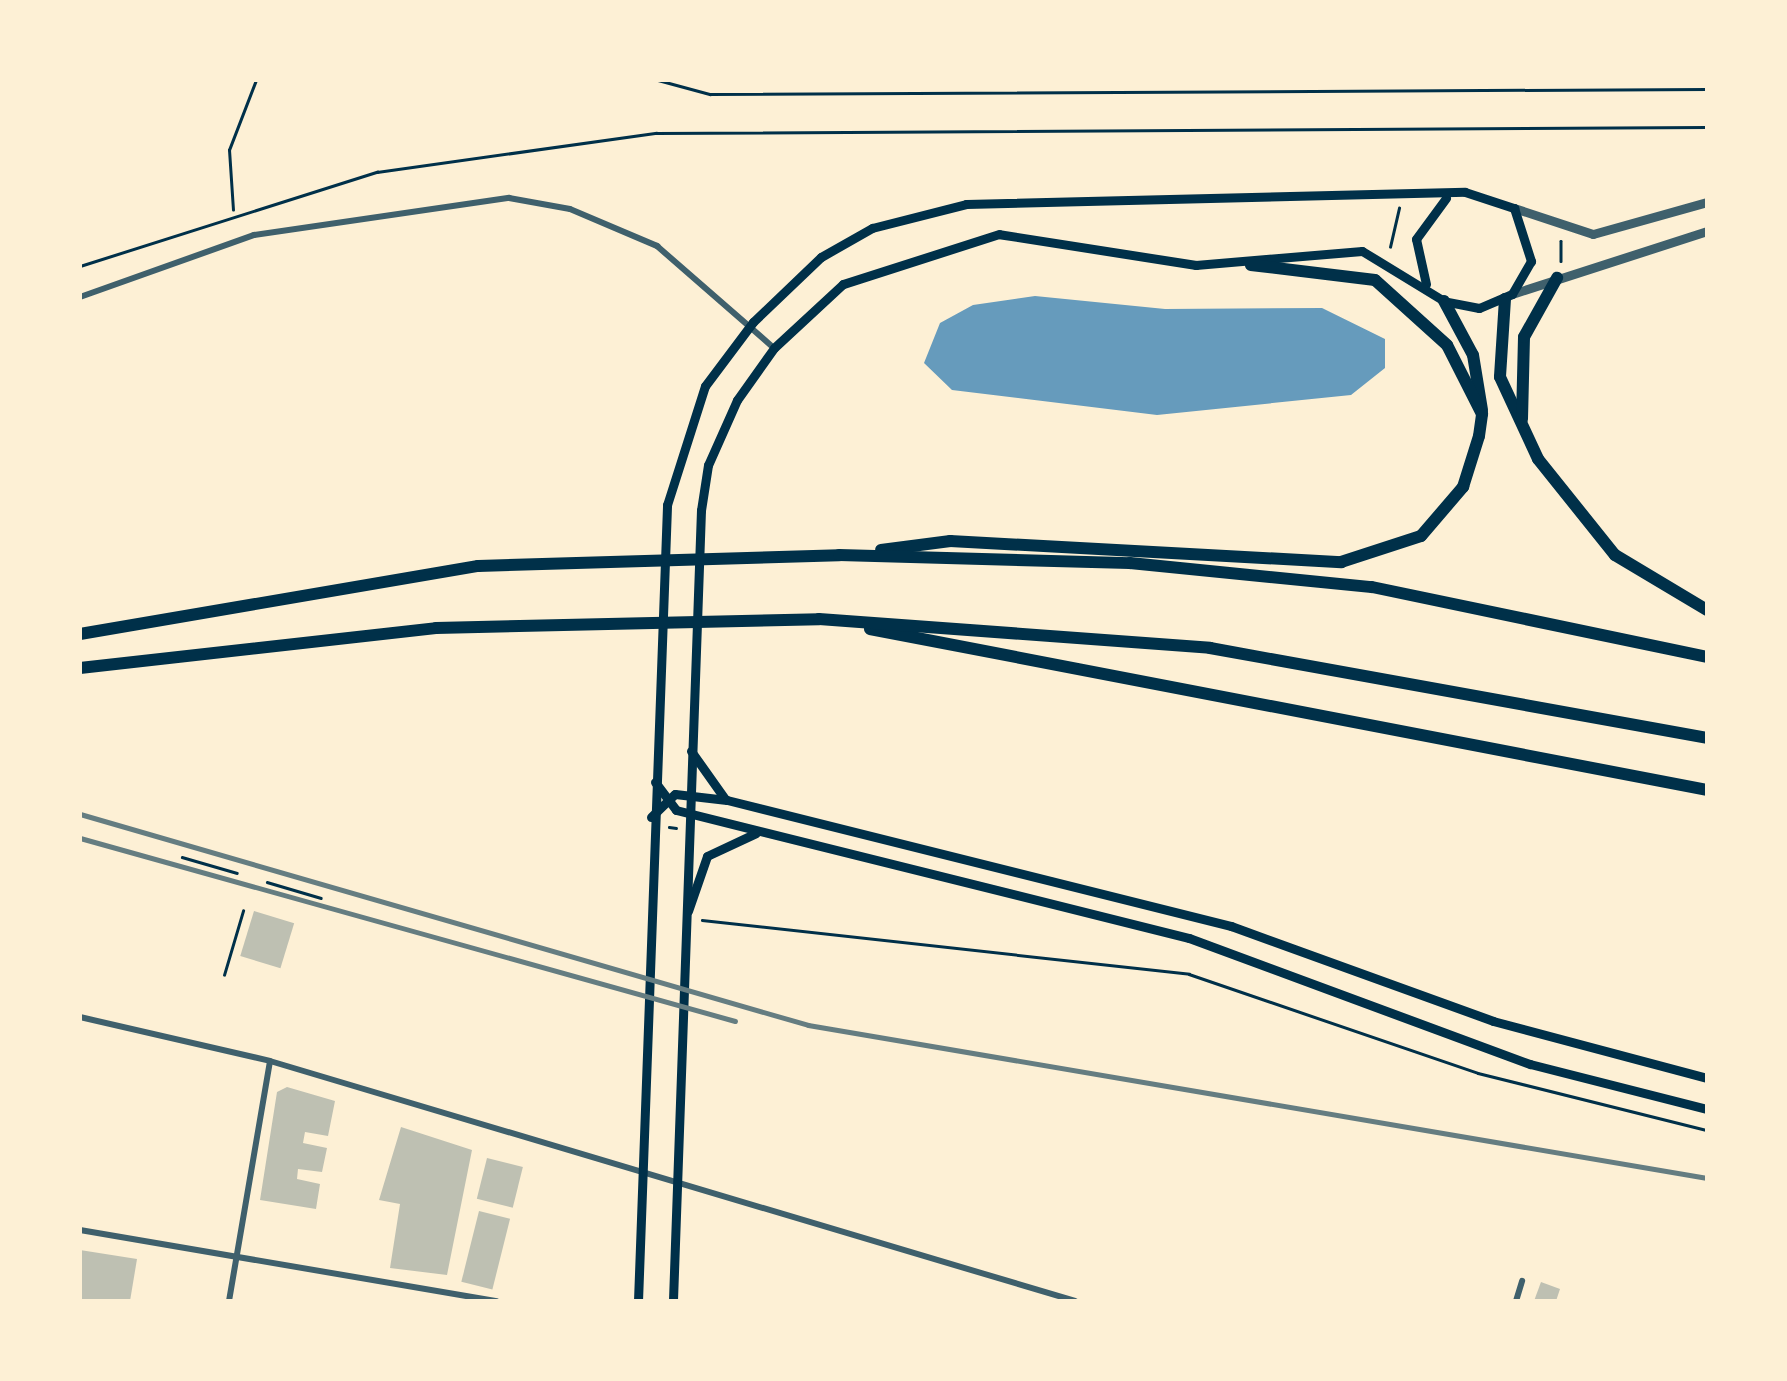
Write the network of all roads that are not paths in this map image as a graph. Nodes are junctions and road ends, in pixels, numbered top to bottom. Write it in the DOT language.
graph roads {
  1 [pos="1448,197"];
  2 [pos="1707,202"];
  3 [pos="1514,208"];
  4 [pos="1707,230"];
  5 [pos="1251,264"];
  6 [pos="1557,278"];
  7 [pos="1430,290"];
  8 [pos="80,297"];
  9 [pos="1508,297"];
  10 [pos="1444,301"];
  11 [pos="753,322"];
  12 [pos="774,348"];
  13 [pos="1482,414"];
  14 [pos="1522,427"];
  15 [pos="838,555"];
  16 [pos="1707,610"];
  17 [pos="818,619"];
  18 [pos="80,634"];
  19 [pos="1707,657"];
  20 [pos="80,668"];
  21 [pos="1707,741"];
  22 [pos="689,745"];
  23 [pos="652,770"];
  24 [pos="1707,790"];
  25 [pos="687,792"];
  26 [pos="662,800"];
  27 [pos="726,800"];
  28 [pos="686,813"];
  29 [pos="650,820"];
  30 [pos="765,832"];
  31 [pos="683,928"];
  32 [pos="80,1016"];
  33 [pos="270,1061"];
  34 [pos="1707,1078"];
  35 [pos="1707,1110"];
  36 [pos="641,1177"];
  37 [pos="678,1188"];
  38 [pos="80,1230"];
  39 [pos="237,1258"];
  40 [pos="1522,1281"];
  41 [pos="229,1301"];
  42 [pos="496,1301"];
  43 [pos="638,1301"];
  44 [pos="673,1301"];
  45 [pos="1075,1301"];
  46 [pos="1516,1301"];
  1 -- 3 [label="main road"];
  1 -- 7 [label="main road"];
  1 -- 11 [label="main road"];
  2 -- 3 [label="street"];
  3 -- 9 [label="main road"];
  4 -- 6 [label="street"];
  5 -- 7 [label="main road"];
  5 -- 12 [label="main road"];
  5 -- 13 [label="highway"];
  6 -- 9 [label="street"];
  6 -- 14 [label="highway"];
  7 -- 10 [label="main road"];
  8 -- 11 [label="street"];
  9 -- 10 [label="main road"];
  9 -- 14 [label="highway"];
  10 -- 13 [label="highway"];
  11 -- 12 [label="street"];
  11 -- 23 [label="main road"];
  12 -- 22 [label="main road"];
  13 -- 15 [label="highway"];
  14 -- 16 [label="highway"];
  15 -- 18 [label="highway"];
  15 -- 19 [label="highway"];
  17 -- 20 [label="highway"];
  17 -- 21 [label="highway"];
  17 -- 24 [label="highway"];
  22 -- 25 [label="main road"];
  22 -- 27 [label="main road"];
  23 -- 26 [label="main road"];
  23 -- 29 [label="main road"];
  25 -- 26 [label="main road"];
  25 -- 27 [label="main road"];
  25 -- 28 [label="main road"];
  26 -- 28 [label="main road"];
  26 -- 29 [label="main road"];
  27 -- 34 [label="main road"];
  28 -- 30 [label="main road"];
  28 -- 31 [label="main road"];
  29 -- 36 [label="main road"];
  30 -- 31 [label="main road"];
  30 -- 35 [label="main road"];
  31 -- 37 [label="main road"];
  32 -- 33 [label="street"];
  33 -- 36 [label="street"];
  33 -- 39 [label="street"];
  36 -- 37 [label="street"];
  36 -- 43 [label="main road"];
  37 -- 44 [label="main road"];
  37 -- 45 [label="street"];
  38 -- 39 [label="street"];
  39 -- 41 [label="street"];
  39 -- 42 [label="street"];
  40 -- 46 [label="street"];
}
